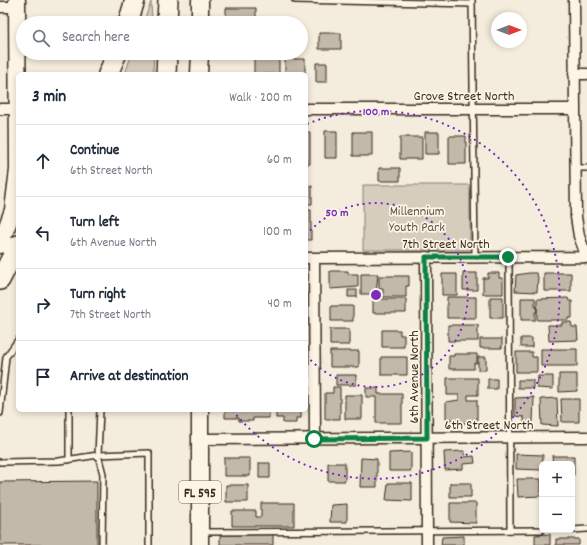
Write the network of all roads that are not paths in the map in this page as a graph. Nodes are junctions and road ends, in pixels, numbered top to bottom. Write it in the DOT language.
graph roads {
  1 [pos="135,0"];
  2 [pos="168,0"];
  3 [pos="200,0"];
  4 [pos="295,0"];
  5 [pos="574,0"];
  6 [pos="472,2"];
  7 [pos="17,3"];
  8 [pos="0,7"];
  9 [pos="17,16"];
  10 [pos="130,16"];
  11 [pos="167,16"];
  12 [pos="200,16"];
  13 [pos="17,60"];
  14 [pos="114,60"];
  15 [pos="166,60"];
  16 [pos="200,60"];
  17 [pos="17,72"];
  18 [pos="109,72"];
  19 [pos="166,72"];
  20 [pos="199,72"];
  21 [pos="574,74"];
  22 [pos="587,74"];
  23 [pos="16,108"];
  24 [pos="472,108"];
  25 [pos="575,108"];
  26 [pos="0,109"];
  27 [pos="308,109"];
  28 [pos="575,168"];
  29 [pos="587,168"];
  30 [pos="16,185"];
  31 [pos="0,244"];
  32 [pos="16,249"];
  33 [pos="426,257"];
  34 [pos="475,257"];
  35 [pos="508,257"];
  36 [pos="587,257"];
  37 [pos="310,258"];
  38 [pos="0,280"];
  39 [pos="16,343"];
  40 [pos="69,412"];
  41 [pos="100,412"];
  42 [pos="200,412"];
  43 [pos="0,413"];
  44 [pos="587,437"];
  45 [pos="427,438"];
  46 [pos="509,438"];
  47 [pos="199,439"];
  48 [pos="314,439"];
  49 [pos="98,455"];
  50 [pos="69,460"];
  51 [pos="0,462"];
  52 [pos="427,530"];
  53 [pos="510,530"];
  54 [pos="539,530"];
  55 [pos="575,530"];
  56 [pos="587,530"];
  57 [pos="200,538"];
  58 [pos="102,545"];
  59 [pos="149,545"];
  60 [pos="427,545"];
  1 -- 10 [label="highway"];
  2 -- 11 [label="highway"];
  3 -- 12 [label="main road"];
  4 -- 6 [label="lane"];
  5 -- 21 [label="street"];
  6 -- 24 [label="lane"];
  7 -- 8 [label="street"];
  7 -- 9 [label="main road"];
  13 -- 17 [label="main road"];
  14 -- 18 [label="highway"];
  15 -- 19 [label="highway"];
  16 -- 20 [label="main road"];
  21 -- 22 [label="street"];
  21 -- 25 [label="street"];
  23 -- 26 [label="street"];
  24 -- 25 [label="street, Grove Street North"];
  24 -- 27 [label="street, Grove Street North"];
  24 -- 34 [label="lane"];
  25 -- 28 [label="street"];
  28 -- 29 [label="lane"];
  28 -- 36 [label="street"];
  30 -- 31 [label="main road"];
  32 -- 38 [label="highway"];
  33 -- 34 [label="street, 7th Street North"];
  33 -- 37 [label="street, 7th Street North"];
  33 -- 45 [label="street, 6th Avenue North"];
  34 -- 35 [label="street, 7th Street North"];
  35 -- 36 [label="street, 7th Street North"];
  35 -- 46 [label="lane"];
  37 -- 48 [label="street"];
  39 -- 43 [label="lane"];
  40 -- 50 [label="lane"];
  41 -- 49 [label="lane"];
  42 -- 47 [label="main road, FL 595"];
  44 -- 46 [label="street, 6th Street North"];
  45 -- 46 [label="street, 6th Street North"];
  45 -- 48 [label="street, 6th Street North"];
  45 -- 52 [label="street, 6th Avenue North"];
  46 -- 53 [label="lane"];
  47 -- 48 [label="street, 6th Street North"];
  47 -- 57 [label="main road, FL 595"];
  49 -- 50 [label="lane"];
  49 -- 58 [label="lane"];
  49 -- 59 [label="lane"];
  50 -- 51 [label="lane"];
  52 -- 53 [label="lane"];
  52 -- 57 [label="lane"];
  52 -- 60 [label="street, 6th Avenue North"];
  53 -- 54 [label="lane"];
  55 -- 56 [label="lane"];
}
